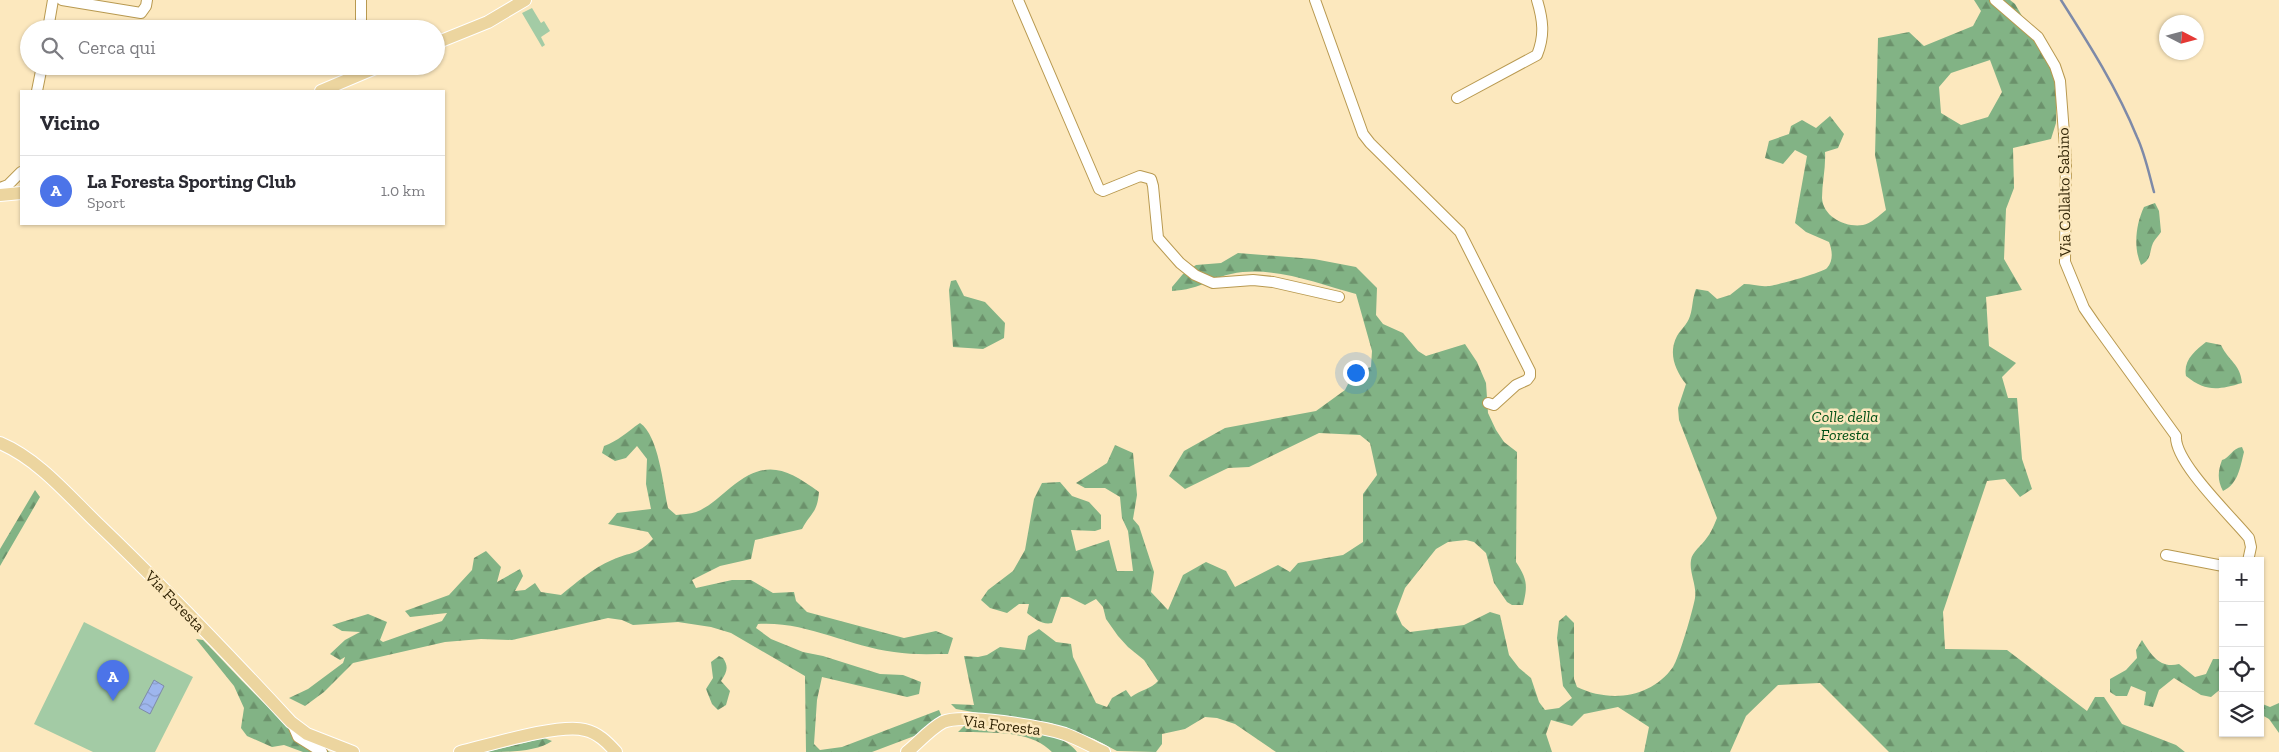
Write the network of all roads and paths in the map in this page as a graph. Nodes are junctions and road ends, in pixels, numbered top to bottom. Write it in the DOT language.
graph roads {
  1 [pos="53,0"];
  2 [pos="62,0"];
  3 [pos="147,0"];
  4 [pos="361,0"];
  5 [pos="525,0"];
  6 [pos="1018,0"];
  7 [pos="1315,0"];
  8 [pos="1537,0"];
  9 [pos="1995,0"];
  10 [pos="50,20"];
  11 [pos="361,20"];
  12 [pos="445,39"];
  13 [pos="41,75"];
  14 [pos="351,75"];
  15 [pos="38,90"];
  16 [pos="324,90"];
  17 [pos="1457,98"];
  18 [pos="20,173"];
  19 [pos="0,188"];
  20 [pos="20,193"];
  21 [pos="0,195"];
  22 [pos="1339,297"];
  23 [pos="1488,404"];
  24 [pos="0,443"];
  25 [pos="2166,555"];
  26 [pos="2249,557"];
  27 [pos="2219,565"];
  28 [pos="291,722"];
  29 [pos="322,752"];
  30 [pos="353,752"];
  31 [pos="460,752"];
  32 [pos="616,752"];
  33 [pos="907,752"];
  34 [pos="1104,752"];
  1 -- 10 [label="street"];
  2 -- 3 [label="street"];
  4 -- 11 [label="street"];
  5 -- 12 [label="main road"];
  6 -- 22 [label="street"];
  7 -- 23 [label="street"];
  8 -- 17 [label="street"];
  9 -- 26 [label="street, Via Collalto Sabino"];
  13 -- 15 [label="street"];
  14 -- 16 [label="main road"];
  18 -- 19 [label="street"];
  20 -- 21 [label="main road"];
  24 -- 28 [label="main road, Via Foresta"];
  25 -- 27 [label="street"];
  28 -- 29 [label="street"];
  28 -- 30 [label="main road, Via Foresta"];
  31 -- 32 [label="main road"];
  33 -- 34 [label="main road, Via Foresta"];
}
